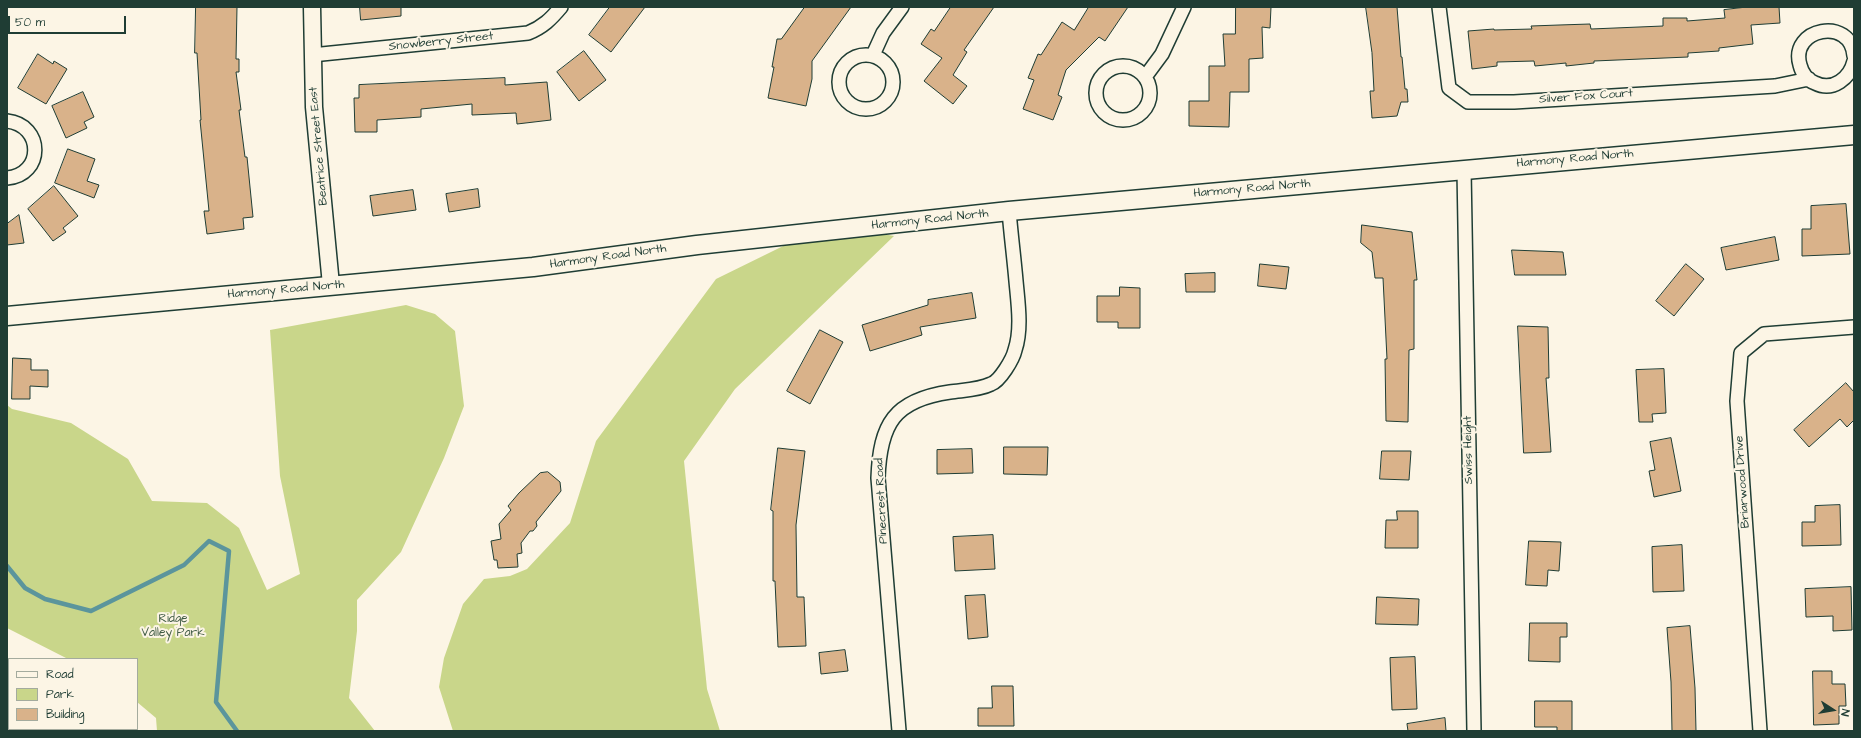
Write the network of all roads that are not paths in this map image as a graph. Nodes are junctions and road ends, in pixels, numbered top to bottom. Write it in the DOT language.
graph roads {
  1 [pos="312,7"];
  2 [pos="561,7"];
  3 [pos="902,7"];
  4 [pos="1184,7"];
  5 [pos="1439,7"];
  6 [pos="312,55"];
  7 [pos="874,55"];
  8 [pos="1854,56"];
  9 [pos="1854,61"];
  10 [pos="1145,77"];
  11 [pos="1809,79"];
  12 [pos="7,121"];
  13 [pos="1854,135"];
  14 [pos="1464,170"];
  15 [pos="7,178"];
  16 [pos="1009,211"];
  17 [pos="331,285"];
  18 [pos="7,316"];
  19 [pos="1854,327"];
  20 [pos="899,731"];
  21 [pos="1474,731"];
  22 [pos="1760,731"];
  1 -- 6 [label="street, Beatrice Street East"];
  2 -- 6 [label="street, Snowberry Street"];
  3 -- 7 [label="street"];
  4 -- 10 [label="street"];
  5 -- 11 [label="street, Silver Fox Court"];
  6 -- 17 [label="street, Beatrice Street East"];
  7 -- 7 [label="street"];
  8 -- 11 [label="street"];
  9 -- 11 [label="street, Silver Fox Court"];
  10 -- 10 [label="street"];
  12 -- 15 [label="street"];
  13 -- 14 [label="main road, Harmony Road North"];
  14 -- 16 [label="main road, Harmony Road North"];
  14 -- 21 [label="street, Swiss Height"];
  16 -- 17 [label="main road, Harmony Road North"];
  16 -- 20 [label="street, Pinecrest Road"];
  17 -- 18 [label="main road, Harmony Road North"];
  19 -- 22 [label="street, Briarwood Drive"];
}
